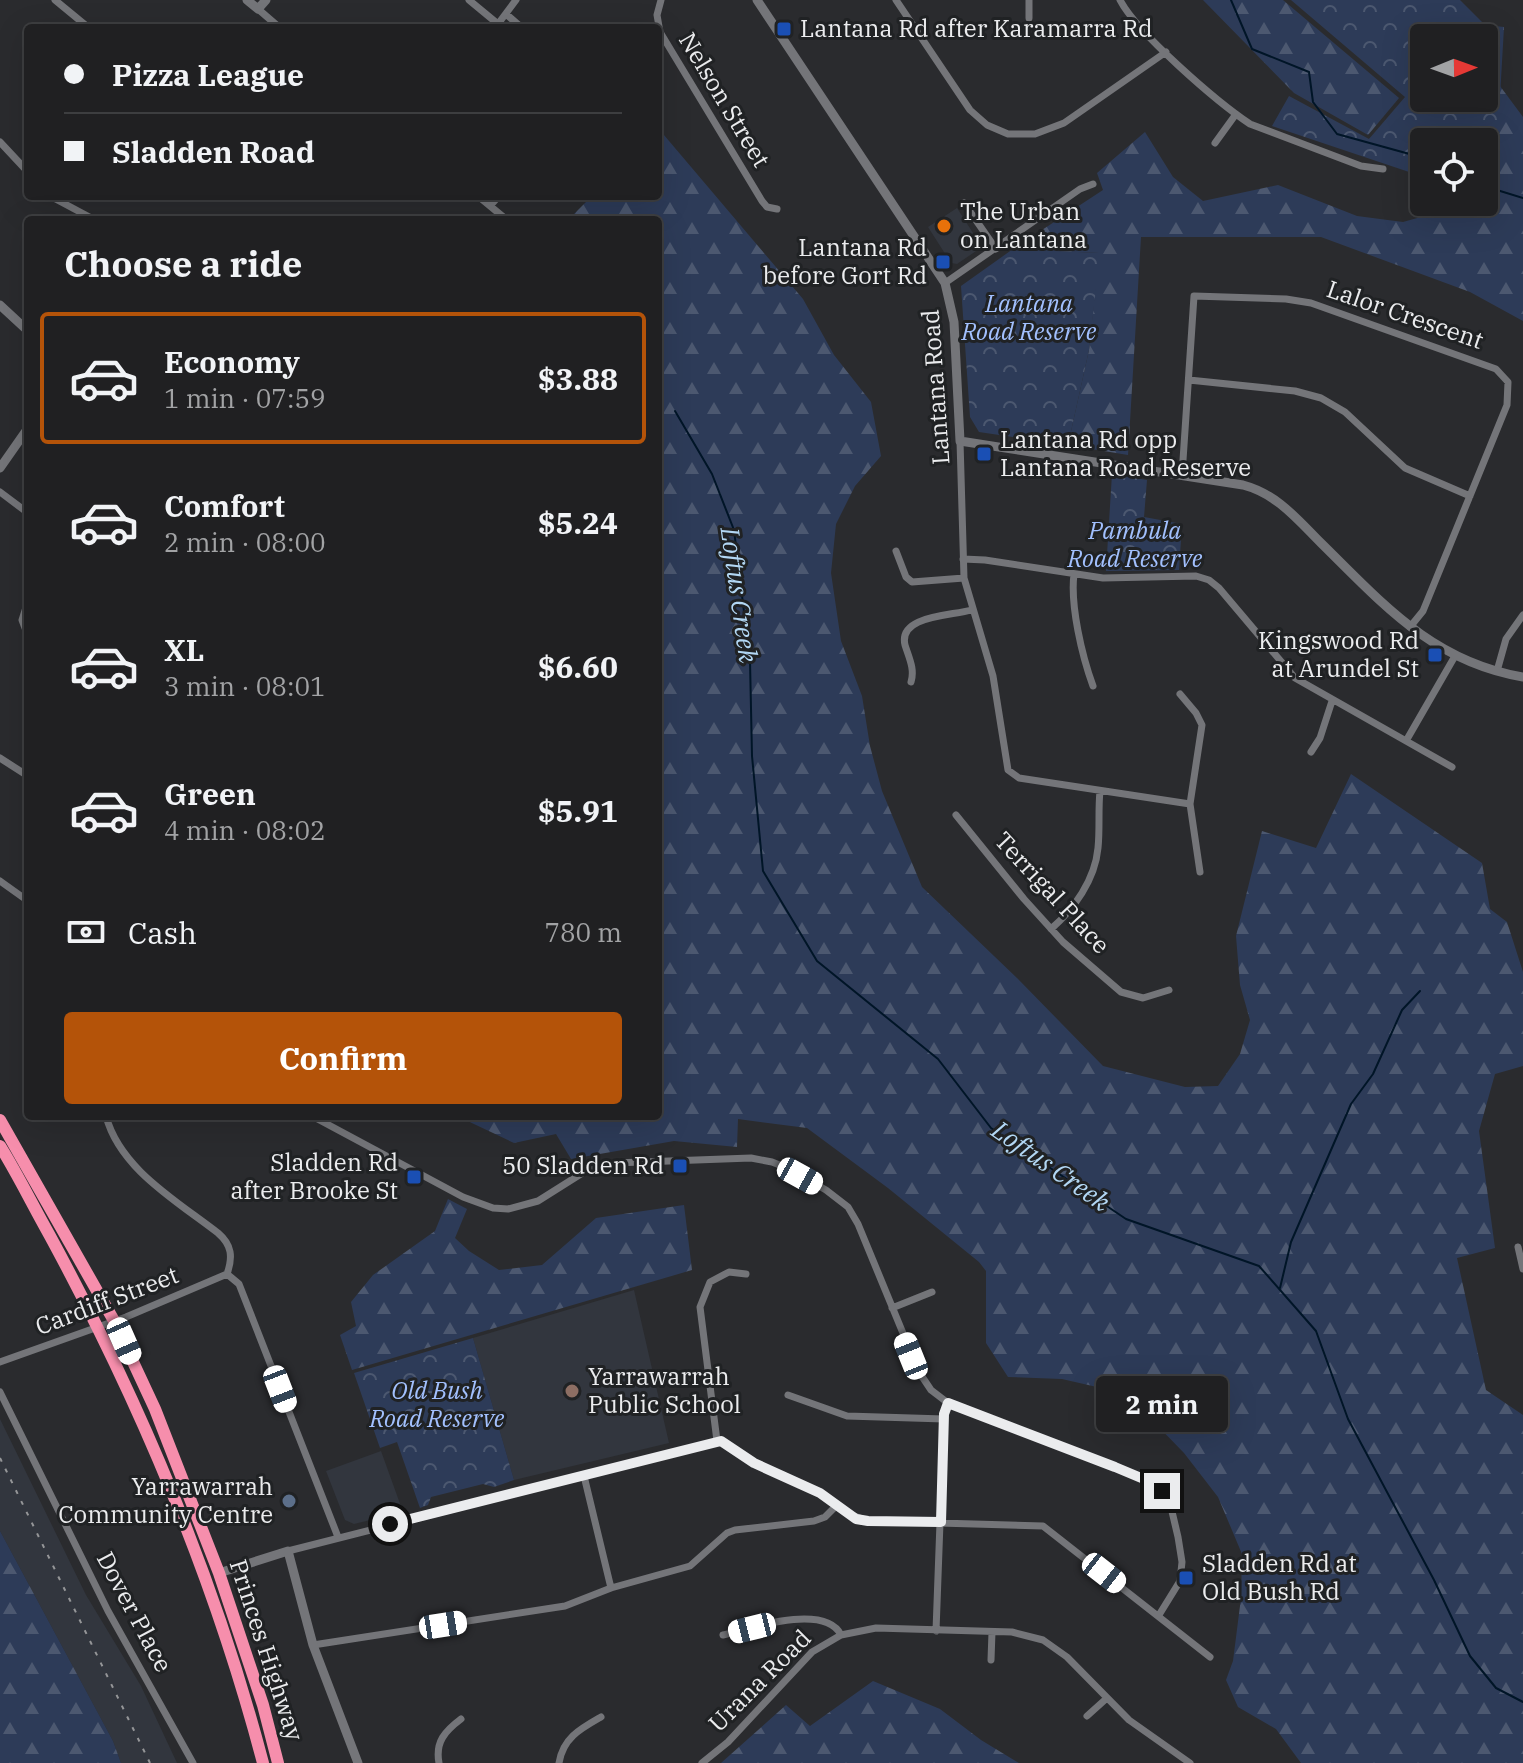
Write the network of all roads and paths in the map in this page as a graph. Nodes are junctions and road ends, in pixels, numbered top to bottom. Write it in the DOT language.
graph roads {
  1 [pos="55,0"];
  2 [pos="247,0"];
  3 [pos="266,0"];
  4 [pos="469,0"];
  5 [pos="516,0"];
  6 [pos="661,0"];
  7 [pos="757,0"];
  8 [pos="896,0"];
  9 [pos="1029,0"];
  10 [pos="1120,0"];
  11 [pos="258,9"];
  12 [pos="506,14"];
  13 [pos="1029,18"];
  14 [pos="84,24"];
  15 [pos="275,24"];
  16 [pos="494,24"];
  17 [pos="498,24"];
  18 [pos="517,24"];
  19 [pos="657,24"];
  20 [pos="662,35"];
  21 [pos="1166,52"];
  22 [pos="1236,114"];
  23 [pos="0,142"];
  24 [pos="1215,143"];
  25 [pos="24,168"];
  26 [pos="1383,169"];
  27 [pos="1093,184"];
  28 [pos="58,200"];
  29 [pos="483,200"];
  30 [pos="495,200"];
  31 [pos="964,203"];
  32 [pos="490,206"];
  33 [pos="777,209"];
  34 [pos="88,216"];
  35 [pos="502,216"];
  36 [pos="996,249"];
  37 [pos="945,283"];
  38 [pos="0,305"];
  39 [pos="24,327"];
  40 [pos="1189,380"];
  41 [pos="24,433"];
  42 [pos="960,441"];
  43 [pos="1,464"];
  44 [pos="1182,475"];
  45 [pos="0,492"];
  46 [pos="1470,496"];
  47 [pos="24,510"];
  48 [pos="896,551"];
  49 [pos="963,559"];
  50 [pos="1074,574"];
  51 [pos="964,578"];
  52 [pos="24,609"];
  53 [pos="971,610"];
  54 [pos="1523,615"];
  55 [pos="1410,627"];
  56 [pos="24,630"];
  57 [pos="1455,656"];
  58 [pos="1497,671"];
  59 [pos="1523,677"];
  60 [pos="911,682"];
  61 [pos="1093,686"];
  62 [pos="1180,694"];
  63 [pos="1332,701"];
  64 [pos="1406,741"];
  65 [pos="1311,752"];
  66 [pos="0,758"];
  67 [pos="1452,767"];
  68 [pos="24,773"];
  69 [pos="1100,791"];
  70 [pos="1190,804"];
  71 [pos="956,815"];
  72 [pos="1200,872"];
  73 [pos="0,881"];
  74 [pos="24,898"];
  75 [pos="1051,929"];
  76 [pos="1169,990"];
  77 [pos="0,1120"];
  78 [pos="108,1120"];
  79 [pos="319,1120"];
  80 [pos="0,1146"];
  81 [pos="1518,1247"];
  82 [pos="1523,1269"];
  83 [pos="227,1274"];
  84 [pos="746,1274"];
  85 [pos="932,1292"];
  86 [pos="892,1308"];
  87 [pos="115,1321"];
  88 [pos="99,1326"];
  89 [pos="0,1362"];
  90 [pos="0,1392"];
  91 [pos="788,1395"];
  92 [pos="948,1403"];
  93 [pos="944,1419"];
  94 [pos="717,1441"];
  95 [pos="584,1476"];
  96 [pos="836,1506"];
  97 [pos="941,1522"];
  98 [pos="338,1537"];
  99 [pos="192,1547"];
  100 [pos="288,1551"];
  101 [pos="219,1573"];
  102 [pos="611,1588"];
  103 [pos="1159,1615"];
  104 [pos="936,1631"];
  105 [pos="992,1632"];
  106 [pos="723,1635"];
  107 [pos="841,1635"];
  108 [pos="313,1645"];
  109 [pos="1210,1657"];
  110 [pos="991,1660"];
  111 [pos="1107,1698"];
  112 [pos="244,1699"];
  113 [pos="1087,1716"];
  114 [pos="601,1717"];
  115 [pos="461,1719"];
  116 [pos="193,1763"];
  117 [pos="263,1763"];
  118 [pos="278,1763"];
  119 [pos="358,1763"];
  120 [pos="439,1763"];
  121 [pos="559,1763"];
  122 [pos="702,1763"];
  123 [pos="1190,1763"];
  1 -- 14 [label="street"];
  2 -- 11 [label="street"];
  3 -- 11 [label="street"];
  4 -- 16 [label="street"];
  5 -- 12 [label="street"];
  6 -- 19 [label="street, Nelson Street"];
  7 -- 37 [label="street, Lantana Road"];
  8 -- 21 [label="street"];
  9 -- 13 [label="street"];
  10 -- 21 [label="street"];
  11 -- 15 [label="street"];
  12 -- 17 [label="street"];
  12 -- 18 [label="street"];
  20 -- 33 [label="street, Nelson Street"];
  21 -- 22 [label="street"];
  22 -- 24 [label="street"];
  22 -- 26 [label="street"];
  23 -- 25 [label="street"];
  27 -- 36 [label="street"];
  28 -- 34 [label="street"];
  29 -- 32 [label="street"];
  30 -- 32 [label="street"];
  31 -- 36 [label="street"];
  32 -- 35 [label="street"];
  36 -- 37 [label="street"];
  37 -- 42 [label="street, Lantana Road"];
  38 -- 39 [label="street"];
  40 -- 44 [label="street, Lalor Crescent"];
  40 -- 46 [label="street"];
  40 -- 46 [label="street, Lalor Crescent"];
  41 -- 43 [label="street"];
  42 -- 44 [label="street"];
  42 -- 49 [label="street, Lantana Road"];
  44 -- 55 [label="street"];
  45 -- 47 [label="street"];
  46 -- 55 [label="street, Lalor Crescent"];
  48 -- 51 [label="street"];
  49 -- 50 [label="street"];
  49 -- 51 [label="street, Lantana Road"];
  50 -- 61 [label="street"];
  50 -- 63 [label="street"];
  51 -- 53 [label="street, Lantana Road"];
  52 -- 56 [label="street"];
  53 -- 60 [label="street"];
  53 -- 69 [label="street, Lantana Road"];
  54 -- 58 [label="street"];
  55 -- 57 [label="street"];
  57 -- 58 [label="street"];
  57 -- 64 [label="street"];
  58 -- 59 [label="street"];
  62 -- 70 [label="street"];
  63 -- 64 [label="street"];
  63 -- 65 [label="street"];
  64 -- 67 [label="street"];
  66 -- 68 [label="street"];
  69 -- 70 [label="street"];
  69 -- 75 [label="street"];
  70 -- 72 [label="street"];
  71 -- 75 [label="street, Terrigal Place"];
  73 -- 74 [label="street"];
  75 -- 76 [label="street, Terrigal Place"];
  77 -- 87 [label="highway, Princes Highway"];
  78 -- 83 [label="street"];
  79 -- 86 [label="street"];
  80 -- 88 [label="highway, Princes Highway"];
  81 -- 82 [label="street"];
  83 -- 87 [label="street, Cardiff Street"];
  83 -- 98 [label="street"];
  84 -- 94 [label="street"];
  85 -- 86 [label="street"];
  86 -- 92 [label="street"];
  87 -- 88 [label="street, Cardiff Street"];
  87 -- 101 [label="highway, Princes Highway"];
  88 -- 89 [label="street, Cardiff Street"];
  88 -- 99 [label="highway, Princes Highway"];
  90 -- 116 [label="street, Dover Place"];
  91 -- 93 [label="street"];
  92 -- 93 [label="street"];
  92 -- 103 [label="street"];
  93 -- 97 [label="street"];
  94 -- 95 [label="street"];
  94 -- 96 [label="street"];
  95 -- 98 [label="street"];
  95 -- 102 [label="street"];
  96 -- 97 [label="street"];
  96 -- 102 [label="street"];
  97 -- 103 [label="street"];
  97 -- 104 [label="street"];
  98 -- 100 [label="street"];
  99 -- 101 [label="highway"];
  99 -- 112 [label="highway, Princes Highway"];
  100 -- 101 [label="street"];
  100 -- 108 [label="street"];
  101 -- 112 [label="highway"];
  101 -- 118 [label="highway, Princes Highway"];
  102 -- 108 [label="street"];
  103 -- 109 [label="street"];
  104 -- 105 [label="street, Urana Road"];
  104 -- 107 [label="street, Urana Road"];
  105 -- 110 [label="street"];
  105 -- 111 [label="street, Urana Road"];
  106 -- 107 [label="street"];
  107 -- 122 [label="street, Urana Road"];
  108 -- 119 [label="street"];
  111 -- 113 [label="street"];
  111 -- 123 [label="street, Urana Road"];
  112 -- 117 [label="highway, Princes Highway"];
  114 -- 121 [label="street"];
  115 -- 120 [label="street"];
}
